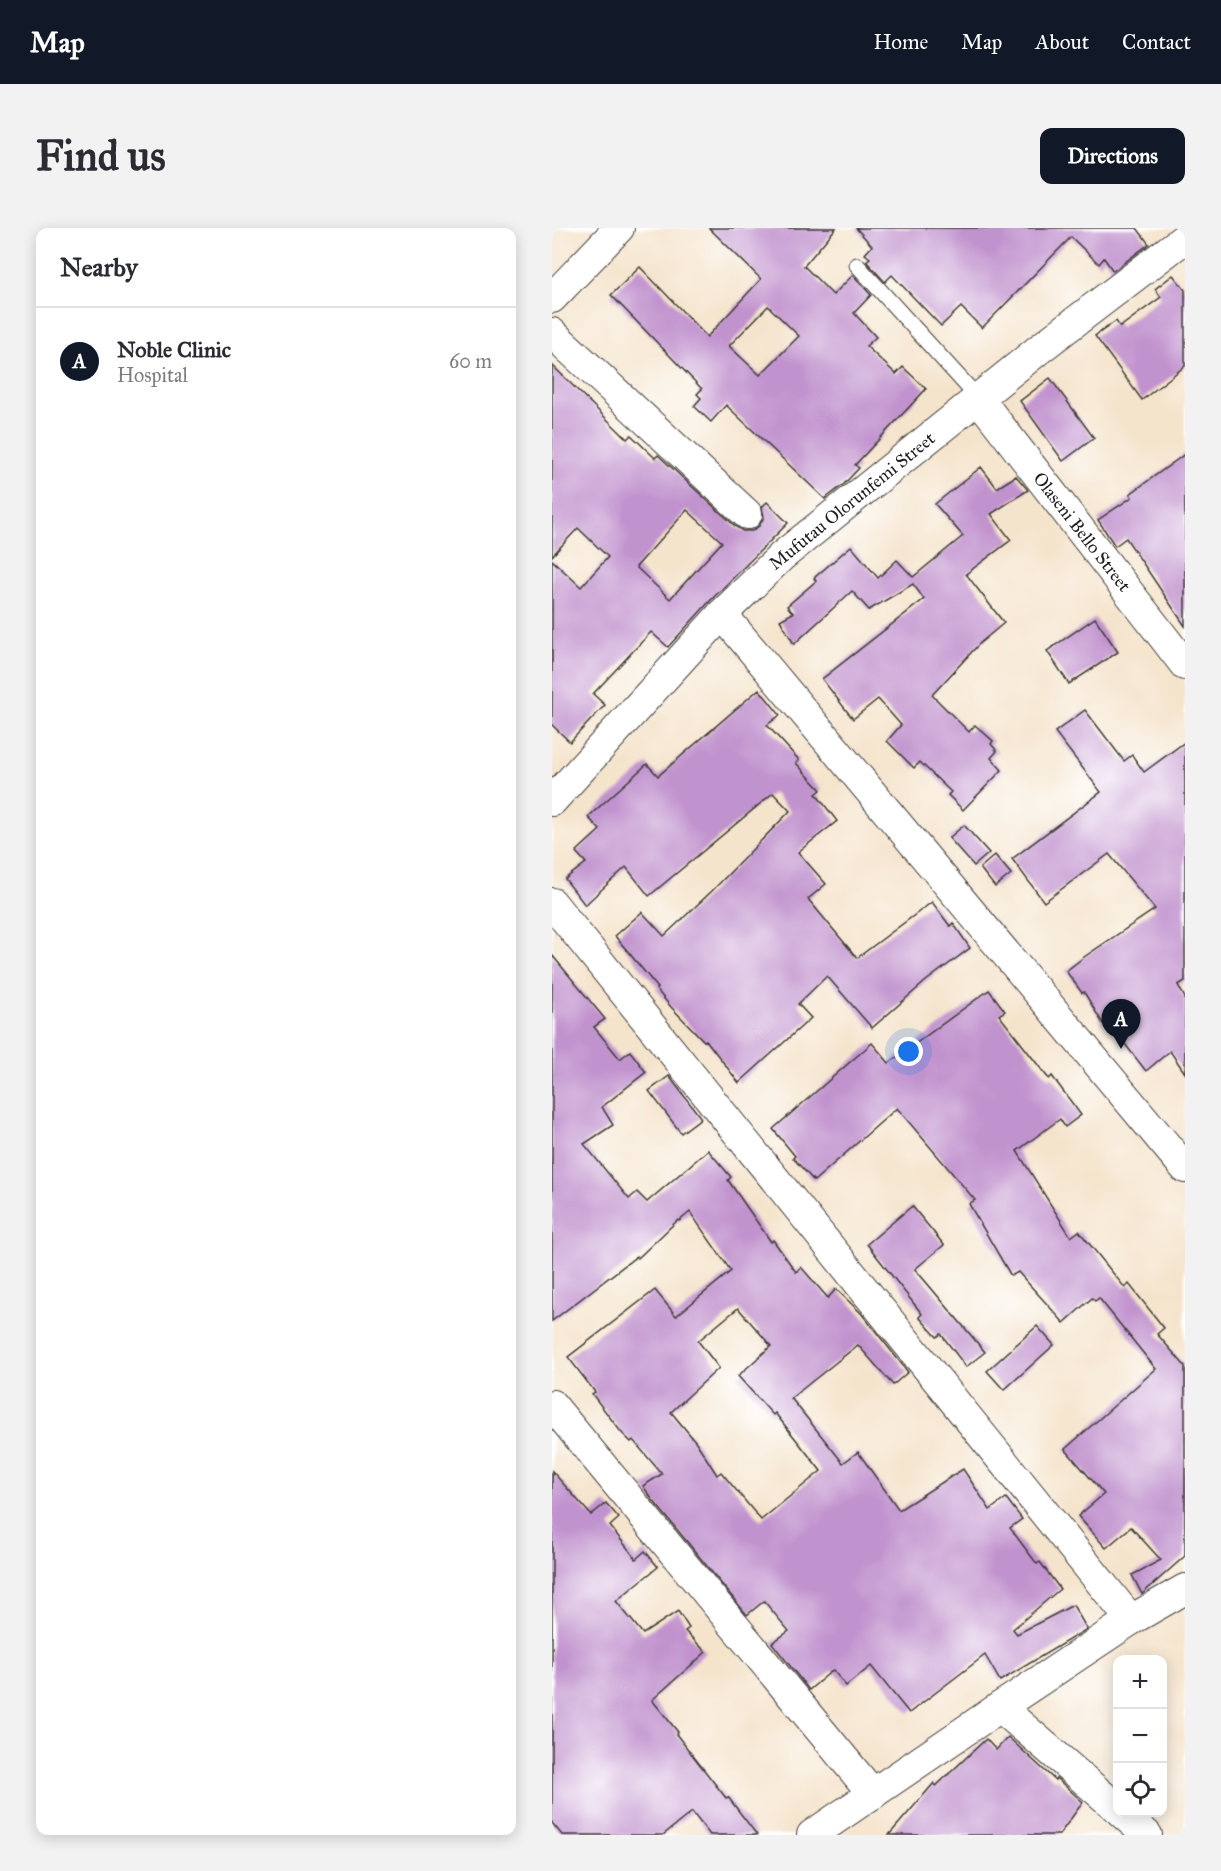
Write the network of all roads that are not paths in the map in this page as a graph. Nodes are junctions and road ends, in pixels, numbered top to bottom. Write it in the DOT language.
graph roads {
  1 [pos="619,228"];
  2 [pos="1185,238"];
  3 [pos="857,265"];
  4 [pos="552,298"];
  5 [pos="552,333"];
  6 [pos="979,399"];
  7 [pos="747,514"];
  8 [pos="722,614"];
  9 [pos="1185,665"];
  10 [pos="552,801"];
  11 [pos="552,903"];
  12 [pos="1185,1168"];
  13 [pos="552,1405"];
  14 [pos="1185,1589"];
  15 [pos="1131,1620"];
  16 [pos="1000,1707"];
  17 [pos="873,1794"];
  18 [pos="1113,1805"];
  19 [pos="1127,1817"];
  20 [pos="812,1835"];
  21 [pos="1147,1835"];
  1 -- 4 [label="street"];
  2 -- 6 [label="street, Mufutau Olorunfemi Street"];
  3 -- 6 [label="lane"];
  5 -- 7 [label="street"];
  6 -- 8 [label="street, Mufutau Olorunfemi Street"];
  6 -- 9 [label="street, Olaseni Bello Street"];
  8 -- 10 [label="street, Mufutau Olorunfemi Street"];
  8 -- 12 [label="street"];
  11 -- 15 [label="street"];
  13 -- 17 [label="street"];
  14 -- 15 [label="street"];
  15 -- 16 [label="street"];
  16 -- 17 [label="street"];
  16 -- 18 [label="street"];
  17 -- 20 [label="street"];
  19 -- 21 [label="street"];
}
